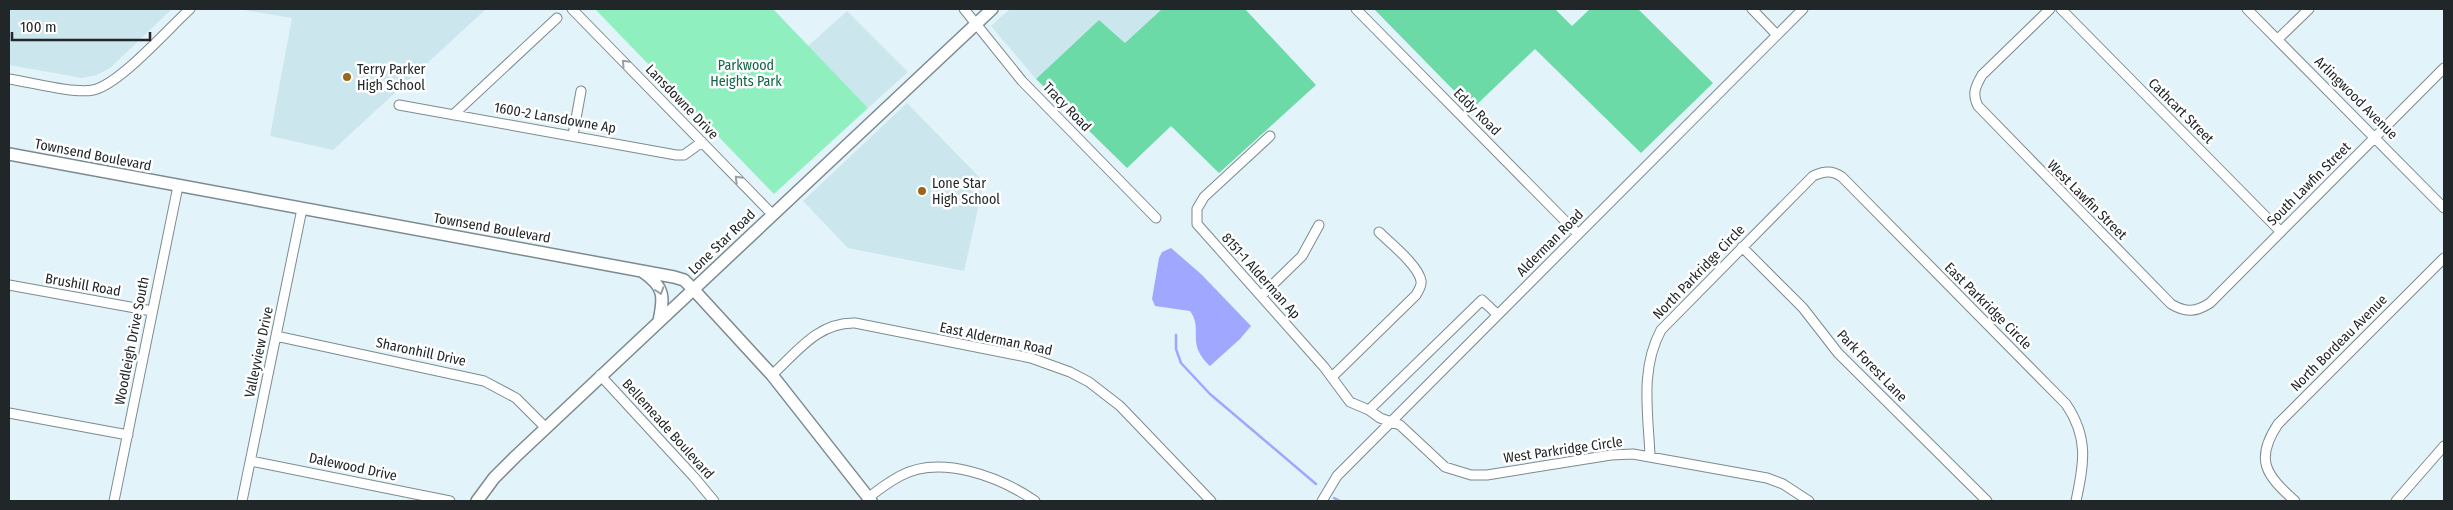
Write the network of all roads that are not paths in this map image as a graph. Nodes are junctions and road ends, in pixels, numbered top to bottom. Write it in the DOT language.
graph roads {
  1 [pos="190,9"];
  2 [pos="572,9"];
  3 [pos="964,9"];
  4 [pos="992,9"];
  5 [pos="1356,9"];
  6 [pos="1752,9"];
  7 [pos="1803,9"];
  8 [pos="2050,9"];
  9 [pos="2061,9"];
  10 [pos="2247,9"];
  11 [pos="2309,9"];
  12 [pos="557,18"];
  13 [pos="976,24"];
  14 [pos="1777,35"];
  15 [pos="2278,40"];
  16 [pos="2444,68"];
  17 [pos="9,79"];
  18 [pos="580,91"];
  19 [pos="399,105"];
  20 [pos="453,115"];
  21 [pos="573,135"];
  22 [pos="1270,136"];
  23 [pos="2375,137"];
  24 [pos="702,142"];
  25 [pos="9,154"];
  26 [pos="1829,172"];
  27 [pos="178,186"];
  28 [pos="2444,208"];
  29 [pos="302,209"];
  30 [pos="772,214"];
  31 [pos="1156,218"];
  32 [pos="1320,225"];
  33 [pos="1379,232"];
  34 [pos="2281,232"];
  35 [pos="1578,234"];
  36 [pos="1742,247"];
  37 [pos="2444,258"];
  38 [pos="640,270"];
  39 [pos="9,285"];
  40 [pos="693,290"];
  41 [pos="1260,296"];
  42 [pos="152,311"];
  43 [pos="2190,311"];
  44 [pos="1498,315"];
  45 [pos="659,322"];
  46 [pos="276,336"];
  47 [pos="772,375"];
  48 [pos="600,376"];
  49 [pos="1332,377"];
  50 [pos="1372,412"];
  51 [pos="9,413"];
  52 [pos="1391,422"];
  53 [pos="545,428"];
  54 [pos="128,434"];
  55 [pos="2444,446"];
  56 [pos="1650,456"];
  57 [pos="251,460"];
  58 [pos="870,500"];
  59 [pos="114,501"];
  60 [pos="242,501"];
  61 [pos="450,501"];
  62 [pos="477,501"];
  63 [pos="714,501"];
  64 [pos="1035,501"];
  65 [pos="1211,501"];
  66 [pos="1322,501"];
  67 [pos="1808,501"];
  68 [pos="1987,501"];
  69 [pos="2076,501"];
  70 [pos="2295,501"];
  71 [pos="2396,501"];
  1 -- 17 [label="street"];
  24 -- 2 [label="street, Lansdowne Drive, one-way"];
  3 -- 13 [label="street, Tracy Road"];
  4 -- 13 [label="street, Lone Star Road"];
  5 -- 35 [label="street, Eddy Road"];
  6 -- 14 [label="street"];
  7 -- 14 [label="street, Alderman Road"];
  8 -- 43 [label="street, West Lawfin Street"];
  9 -- 34 [label="street, Cathcart Street"];
  10 -- 15 [label="street, Arlingwood Avenue"];
  11 -- 15 [label="street"];
  12 -- 20 [label="street"];
  13 -- 30 [label="street, Lone Star Road"];
  13 -- 31 [label="street, Tracy Road"];
  14 -- 35 [label="street, Alderman Road"];
  15 -- 23 [label="street, Arlingwood Avenue"];
  16 -- 23 [label="street, South Lawfin Street"];
  18 -- 21 [label="street"];
  19 -- 20 [label="street, 1600-2 Lansdowne Ap"];
  20 -- 21 [label="street, 1600-2 Lansdowne Ap"];
  21 -- 24 [label="street, 1600-2 Lansdowne Ap"];
  22 -- 41 [label="street, 8151-1 Alderman Ap"];
  23 -- 28 [label="street, Arlingwood Avenue"];
  23 -- 34 [label="street, South Lawfin Street"];
  30 -- 24 [label="street, Lansdowne Drive, one-way"];
  25 -- 27 [label="street, Townsend Boulevard"];
  26 -- 36 [label="street, North Parkridge Circle"];
  26 -- 69 [label="street, East Parkridge Circle"];
  27 -- 29 [label="street, Townsend Boulevard"];
  27 -- 42 [label="street, Woodleigh Drive South"];
  29 -- 38 [label="street, Townsend Boulevard"];
  29 -- 46 [label="street, Valleyview Drive"];
  30 -- 40 [label="street, Lone Star Road"];
  32 -- 41 [label="street"];
  33 -- 49 [label="street"];
  34 -- 43 [label="street, South Lawfin Street"];
  35 -- 44 [label="street, Alderman Road"];
  36 -- 56 [label="street, North Parkridge Circle"];
  36 -- 68 [label="street, Park Forest Lane"];
  37 -- 70 [label="street, North Bordeau Avenue"];
  38 -- 40 [label="street, Townsend Boulevard"];
  38 -- 45 [label="street, one-way"];
  39 -- 42 [label="street, Brushill Road"];
  40 -- 45 [label="street, Lone Star Road"];
  40 -- 47 [label="street, Townsend Boulevard"];
  41 -- 49 [label="street, 8151-1 Alderman Ap"];
  42 -- 54 [label="street, Woodleigh Drive South"];
  44 -- 50 [label="street"];
  44 -- 52 [label="street, Alderman Road"];
  45 -- 48 [label="street, Lone Star Road"];
  46 -- 53 [label="street, Sharonhill Drive"];
  46 -- 57 [label="street, Valleyview Drive"];
  47 -- 58 [label="street, Townsend Boulevard"];
  47 -- 65 [label="street, East Alderman Road"];
  48 -- 53 [label="street, Lone Star Road"];
  48 -- 63 [label="street, Bellemeade Boulevard"];
  49 -- 50 [label="street, 8151-1 Alderman Ap"];
  50 -- 52 [label="street, 8151-1 Alderman Ap"];
  51 -- 54 [label="street"];
  52 -- 56 [label="street, West Parkridge Circle"];
  52 -- 66 [label="street, Alderman Road"];
  53 -- 62 [label="street, Lone Star Road"];
  54 -- 59 [label="street, Woodleigh Drive South"];
  55 -- 71 [label="street"];
  56 -- 67 [label="street, West Parkridge Circle"];
  57 -- 60 [label="street, Valleyview Drive"];
  57 -- 61 [label="street, Dalewood Drive"];
  58 -- 64 [label="street"];
}
